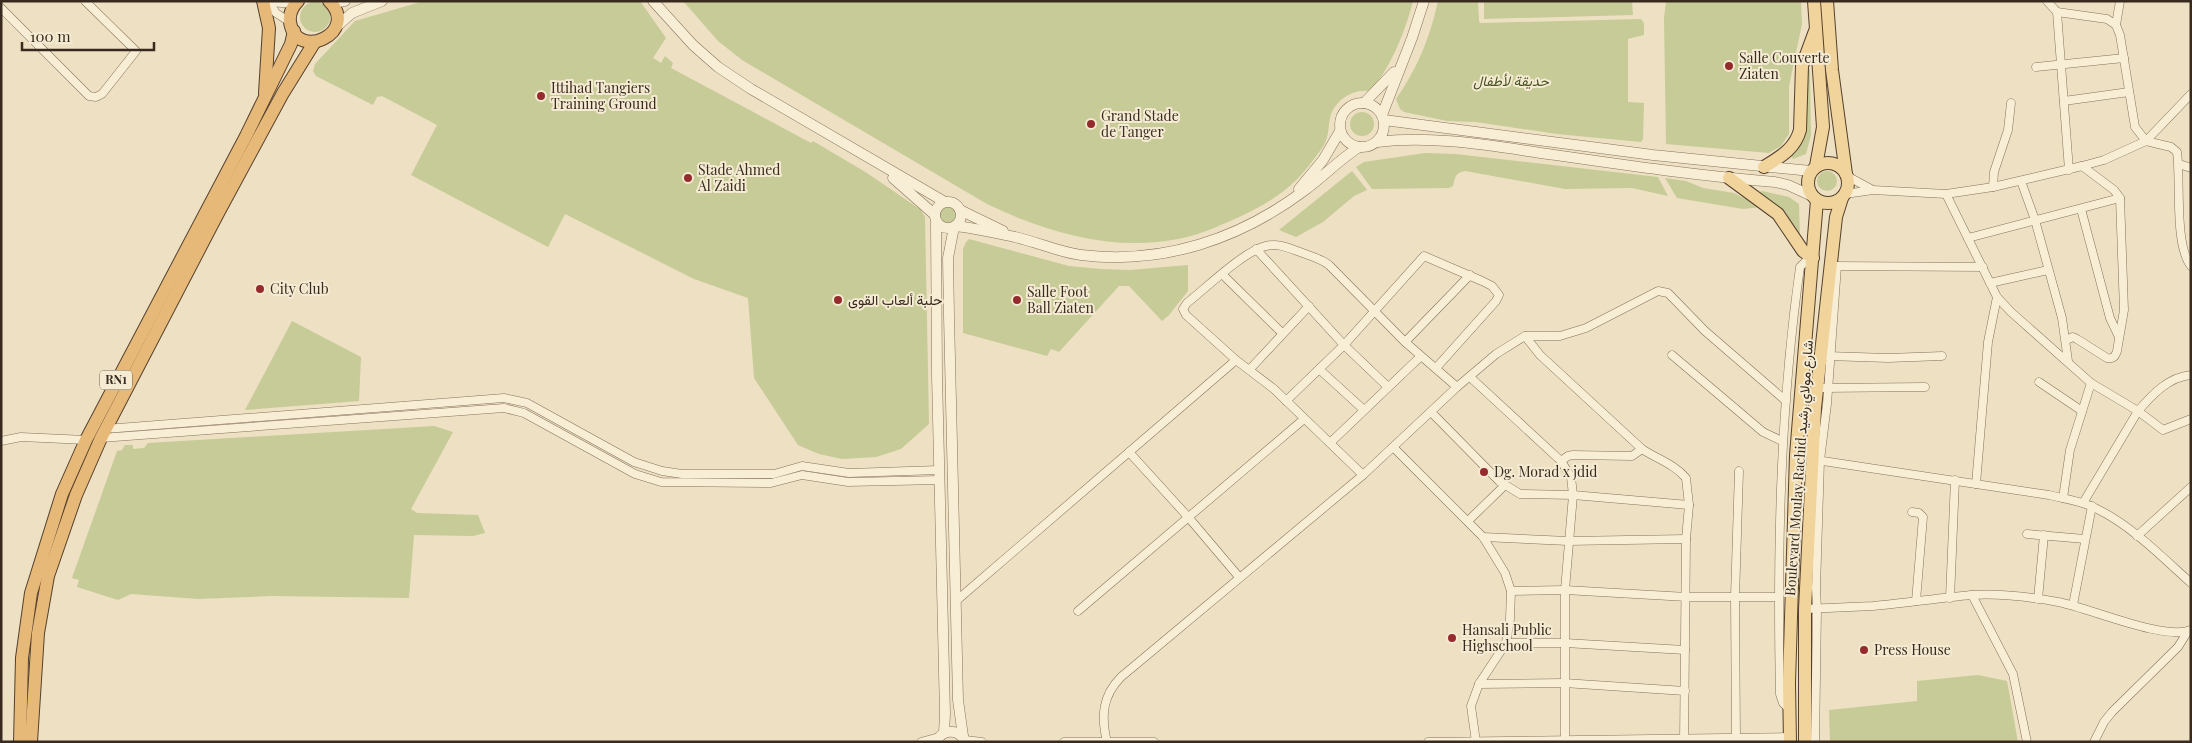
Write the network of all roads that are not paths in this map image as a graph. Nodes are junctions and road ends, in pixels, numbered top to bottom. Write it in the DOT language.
graph roads {
  1 [pos="85,1"];
  2 [pos="345,1"];
  3 [pos="382,1"];
  4 [pos="653,1"];
  5 [pos="1424,1"];
  6 [pos="1814,1"];
  7 [pos="1826,1"];
  8 [pos="2048,1"];
  9 [pos="2120,1"];
  10 [pos="266,2"];
  11 [pos="330,2"];
  12 [pos="297,3"];
  13 [pos="660,6"];
  14 [pos="1,8"];
  15 [pos="2057,12"];
  16 [pos="2116,25"];
  17 [pos="292,26"];
  18 [pos="335,28"];
  19 [pos="1816,29"];
  20 [pos="314,42"];
  21 [pos="2124,58"];
  22 [pos="1402,62"];
  23 [pos="2061,65"];
  24 [pos="2036,67"];
  25 [pos="2129,92"];
  26 [pos="2191,94"];
  27 [pos="265,96"];
  28 [pos="2064,101"];
  29 [pos="1364,103"];
  30 [pos="2012,103"];
  31 [pos="1383,117"];
  32 [pos="1340,131"];
  33 [pos="2146,141"];
  34 [pos="1377,142"];
  35 [pos="1359,147"];
  36 [pos="2179,164"];
  37 [pos="1764,166"];
  38 [pos="2082,166"];
  39 [pos="882,167"];
  40 [pos="2191,168"];
  41 [pos="1814,169"];
  42 [pos="2069,170"];
  43 [pos="1847,175"];
  44 [pos="1729,178"];
  45 [pos="2022,181"];
  46 [pos="1993,187"];
  47 [pos="1872,190"];
  48 [pos="1946,194"];
  49 [pos="1844,196"];
  50 [pos="1293,198"];
  51 [pos="1815,198"];
  52 [pos="2120,198"];
  53 [pos="945,202"];
  54 [pos="2081,208"];
  55 [pos="960,210"];
  56 [pos="936,219"];
  57 [pos="2035,220"];
  58 [pos="954,227"];
  59 [pos="1015,237"];
  60 [pos="1968,238"];
  61 [pos="1800,248"];
  62 [pos="1256,250"];
  63 [pos="1813,259"];
  64 [pos="1834,266"];
  65 [pos="2191,266"];
  66 [pos="1800,267"];
  67 [pos="1983,267"];
  68 [pos="2048,270"];
  69 [pos="1222,274"];
  70 [pos="1470,275"];
  71 [pos="1990,283"];
  72 [pos="1997,297"];
  73 [pos="1310,306"];
  74 [pos="1375,312"];
  75 [pos="1282,334"];
  76 [pos="1525,336"];
  77 [pos="2119,337"];
  78 [pos="2066,340"];
  79 [pos="1405,342"];
  80 [pos="1344,345"];
  81 [pos="1672,355"];
  82 [pos="1826,356"];
  83 [pos="1942,356"];
  84 [pos="1420,357"];
  85 [pos="1236,360"];
  86 [pos="2068,361"];
  87 [pos="1436,368"];
  88 [pos="1319,369"];
  89 [pos="1250,370"];
  90 [pos="2191,375"];
  91 [pos="1470,377"];
  92 [pos="2038,382"];
  93 [pos="2091,383"];
  94 [pos="1388,387"];
  95 [pos="1457,387"];
  96 [pos="1926,387"];
  97 [pos="1822,388"];
  98 [pos="1286,401"];
  99 [pos="1786,401"];
  100 [pos="1364,410"];
  101 [pos="2082,411"];
  102 [pos="2138,411"];
  103 [pos="1431,412"];
  104 [pos="1304,419"];
  105 [pos="2191,419"];
  106 [pos="103,434"];
  107 [pos="86,440"];
  108 [pos="1,441"];
  109 [pos="1782,441"];
  110 [pos="1330,443"];
  111 [pos="1392,447"];
  112 [pos="1642,449"];
  113 [pos="1129,452"];
  114 [pos="1816,460"];
  115 [pos="1561,461"];
  116 [pos="1739,471"];
  117 [pos="940,475"];
  118 [pos="1363,475"];
  119 [pos="1955,480"];
  120 [pos="1976,484"];
  121 [pos="1504,486"];
  122 [pos="2191,487"];
  123 [pos="1573,495"];
  124 [pos="2063,498"];
  125 [pos="2083,503"];
  126 [pos="1689,505"];
  127 [pos="2092,506"];
  128 [pos="1912,512"];
  129 [pos="1189,518"];
  130 [pos="1468,521"];
  131 [pos="2027,534"];
  132 [pos="2044,536"];
  133 [pos="2137,536"];
  134 [pos="1484,537"];
  135 [pos="1686,539"];
  136 [pos="2085,539"];
  137 [pos="1568,541"];
  138 [pos="1238,577"];
  139 [pos="2191,583"];
  140 [pos="1511,590"];
  141 [pos="1565,590"];
  142 [pos="1972,595"];
  143 [pos="1687,597"];
  144 [pos="1736,597"];
  145 [pos="1778,597"];
  146 [pos="1950,598"];
  147 [pos="2038,598"];
  148 [pos="1916,600"];
  149 [pos="956,601"];
  150 [pos="2073,605"];
  151 [pos="1811,609"];
  152 [pos="1078,611"];
  153 [pos="2189,631"];
  154 [pos="1506,643"];
  155 [pos="1565,643"];
  156 [pos="1685,650"];
  157 [pos="1479,684"];
  158 [pos="1564,684"];
  159 [pos="1685,692"];
  160 [pos="1790,710"];
  161 [pos="939,737"];
  162 [pos="965,739"];
  163 [pos="1790,739"];
  164 [pos="1684,740"];
  165 [pos="1736,740"];
  166 [pos="1107,741"];
  167 [pos="1476,741"];
  168 [pos="1565,741"];
  169 [pos="20,742"];
  170 [pos="31,742"];
  171 [pos="921,742"];
  172 [pos="982,742"];
  173 [pos="1064,742"];
  174 [pos="1154,742"];
  175 [pos="1428,742"];
  176 [pos="1805,742"];
  177 [pos="1815,742"];
  178 [pos="2027,742"];
  179 [pos="2094,742"];
  1 -- 14 [label="street"];
  2 -- 11 [label="street"];
  3 -- 18 [label="street"];
  4 -- 13 [label="street"];
  5 -- 22 [label="street"];
  6 -- 19 [label="main road"];
  7 -- 43 [label="main road"];
  8 -- 15 [label="street"];
  9 -- 16 [label="street"];
  10 -- 12 [label="street"];
  10 -- 17 [label="street"];
  10 -- 27 [label="highway"];
  11 -- 18 [label="highway"];
  12 -- 17 [label="highway, RN1"];
  13 -- 39 [label="street"];
  15 -- 16 [label="street"];
  15 -- 23 [label="street"];
  16 -- 21 [label="street"];
  17 -- 20 [label="highway"];
  17 -- 27 [label="highway, RN1"];
  18 -- 20 [label="highway, RN1"];
  19 -- 37 [label="main road"];
  19 -- 41 [label="main road"];
  20 -- 106 [label="highway, RN1"];
  21 -- 23 [label="street"];
  21 -- 25 [label="street"];
  22 -- 29 [label="street"];
  22 -- 31 [label="street"];
  23 -- 24 [label="street"];
  23 -- 28 [label="street"];
  25 -- 28 [label="street"];
  25 -- 33 [label="street"];
  26 -- 33 [label="street"];
  27 -- 107 [label="highway, RN1"];
  28 -- 42 [label="street"];
  29 -- 31 [label="street"];
  29 -- 32 [label="street"];
  30 -- 46 [label="street"];
  31 -- 34 [label="street"];
  31 -- 37 [label="street"];
  32 -- 35 [label="street"];
  32 -- 50 [label="street"];
  33 -- 36 [label="street"];
  33 -- 38 [label="street"];
  34 -- 35 [label="street"];
  34 -- 44 [label="street"];
  35 -- 50 [label="street"];
  36 -- 40 [label="street"];
  36 -- 65 [label="street"];
  37 -- 41 [label="street"];
  38 -- 42 [label="street"];
  38 -- 52 [label="street"];
  39 -- 53 [label="street"];
  39 -- 56 [label="street"];
  41 -- 43 [label="main road"];
  41 -- 51 [label="main road"];
  42 -- 45 [label="street"];
  43 -- 47 [label="street"];
  43 -- 49 [label="main road"];
  44 -- 51 [label="street"];
  44 -- 61 [label="main road"];
  45 -- 46 [label="street"];
  45 -- 57 [label="street"];
  46 -- 48 [label="street"];
  47 -- 48 [label="street"];
  47 -- 49 [label="street"];
  48 -- 60 [label="street"];
  49 -- 51 [label="main road"];
  49 -- 64 [label="main road, Boulevard Moulay Rachid شارع مولاي رشيد"];
  50 -- 59 [label="street"];
  51 -- 63 [label="main road, Boulevard Moulay Rachid شارع مولاي رشيد"];
  52 -- 54 [label="street"];
  52 -- 77 [label="street"];
  53 -- 55 [label="street"];
  53 -- 56 [label="street"];
  54 -- 57 [label="street"];
  54 -- 77 [label="street"];
  55 -- 58 [label="street"];
  55 -- 59 [label="street"];
  56 -- 58 [label="street"];
  56 -- 117 [label="street"];
  57 -- 60 [label="street"];
  57 -- 68 [label="street"];
  58 -- 59 [label="street"];
  58 -- 149 [label="street"];
  60 -- 67 [label="street"];
  61 -- 63 [label="main road"];
  61 -- 66 [label="street"];
  62 -- 69 [label="street"];
  62 -- 73 [label="street"];
  62 -- 74 [label="street"];
  63 -- 66 [label="street"];
  63 -- 160 [label="main road, Boulevard Moulay Rachid شارع مولاي رشيد"];
  64 -- 67 [label="street"];
  64 -- 82 [label="main road, Boulevard Moulay Rachid شارع مولاي رشيد"];
  66 -- 99 [label="street"];
  67 -- 71 [label="street"];
  68 -- 71 [label="street"];
  68 -- 78 [label="street"];
  69 -- 75 [label="street"];
  69 -- 85 [label="street"];
  70 -- 74 [label="street"];
  70 -- 79 [label="street"];
  70 -- 87 [label="street"];
  71 -- 72 [label="street"];
  72 -- 86 [label="street"];
  72 -- 120 [label="street"];
  73 -- 75 [label="street"];
  73 -- 80 [label="street"];
  74 -- 79 [label="street"];
  74 -- 80 [label="street"];
  75 -- 89 [label="street"];
  76 -- 91 [label="street"];
  76 -- 99 [label="street"];
  76 -- 112 [label="street"];
  77 -- 78 [label="street"];
  78 -- 86 [label="street"];
  79 -- 84 [label="street"];
  80 -- 88 [label="street"];
  80 -- 94 [label="street"];
  81 -- 109 [label="street"];
  82 -- 83 [label="street"];
  82 -- 97 [label="main road, Boulevard Moulay Rachid شارع مولاي رشيد"];
  84 -- 87 [label="street"];
  84 -- 94 [label="street"];
  85 -- 89 [label="street"];
  85 -- 113 [label="street"];
  86 -- 93 [label="street"];
  87 -- 95 [label="street"];
  88 -- 98 [label="street"];
  88 -- 100 [label="street"];
  89 -- 98 [label="street"];
  90 -- 102 [label="street"];
  91 -- 95 [label="street"];
  91 -- 115 [label="street"];
  92 -- 101 [label="street"];
  93 -- 101 [label="street"];
  93 -- 102 [label="street"];
  94 -- 100 [label="street"];
  95 -- 103 [label="street"];
  96 -- 97 [label="street"];
  97 -- 114 [label="main road, Boulevard Moulay Rachid شارع مولاي رشيد"];
  98 -- 104 [label="street"];
  99 -- 109 [label="street"];
  100 -- 110 [label="street"];
  101 -- 124 [label="street"];
  102 -- 105 [label="street"];
  102 -- 125 [label="street"];
  103 -- 111 [label="street"];
  103 -- 121 [label="street"];
  104 -- 110 [label="street"];
  104 -- 129 [label="street"];
  106 -- 117 [label="street"];
  106 -- 170 [label="highway, RN1"];
  107 -- 108 [label="street"];
  107 -- 169 [label="highway, RN1"];
  109 -- 145 [label="street"];
  110 -- 118 [label="street"];
  111 -- 118 [label="street"];
  111 -- 130 [label="street"];
  112 -- 115 [label="street"];
  112 -- 126 [label="street"];
  113 -- 129 [label="street"];
  113 -- 149 [label="street"];
  114 -- 119 [label="street"];
  114 -- 151 [label="main road, Boulevard Moulay Rachid شارع مولاي رشيد"];
  115 -- 123 [label="street"];
  116 -- 144 [label="street"];
  117 -- 161 [label="street"];
  118 -- 138 [label="street"];
  119 -- 120 [label="street"];
  119 -- 146 [label="street"];
  120 -- 124 [label="street"];
  121 -- 123 [label="street"];
  121 -- 130 [label="street"];
  122 -- 133 [label="street"];
  123 -- 126 [label="street"];
  123 -- 137 [label="street"];
  124 -- 125 [label="street"];
  125 -- 127 [label="street"];
  126 -- 135 [label="street"];
  127 -- 133 [label="street"];
  127 -- 136 [label="street"];
  128 -- 148 [label="street"];
  129 -- 138 [label="street"];
  129 -- 152 [label="street"];
  130 -- 134 [label="street"];
  131 -- 132 [label="street"];
  132 -- 136 [label="street"];
  132 -- 147 [label="street"];
  133 -- 139 [label="street"];
  134 -- 137 [label="street"];
  134 -- 140 [label="street"];
  135 -- 137 [label="street"];
  135 -- 143 [label="street"];
  136 -- 150 [label="street"];
  137 -- 141 [label="street"];
  138 -- 166 [label="street"];
  140 -- 141 [label="street"];
  140 -- 154 [label="street"];
  141 -- 143 [label="street"];
  141 -- 155 [label="street"];
  142 -- 146 [label="street"];
  142 -- 147 [label="street"];
  142 -- 178 [label="street"];
  143 -- 144 [label="street"];
  143 -- 156 [label="street"];
  144 -- 145 [label="street"];
  144 -- 165 [label="street"];
  145 -- 160 [label="street"];
  146 -- 148 [label="street"];
  147 -- 150 [label="street"];
  148 -- 151 [label="street"];
  149 -- 162 [label="street"];
  150 -- 153 [label="street"];
  151 -- 176 [label="main road, Boulevard Moulay Rachid شارع مولاي رشيد"];
  151 -- 177 [label="street"];
  153 -- 179 [label="street"];
  154 -- 155 [label="street"];
  154 -- 157 [label="street"];
  155 -- 156 [label="street"];
  155 -- 158 [label="street"];
  156 -- 159 [label="street"];
  157 -- 158 [label="street"];
  157 -- 167 [label="street"];
  158 -- 159 [label="street"];
  158 -- 168 [label="street"];
  159 -- 164 [label="street"];
  160 -- 163 [label="main road, Boulevard Moulay Rachid شارع مولاي رشيد"];
  161 -- 162 [label="street"];
  161 -- 171 [label="street"];
  162 -- 172 [label="street"];
  163 -- 165 [label="street"];
  164 -- 165 [label="street"];
  164 -- 168 [label="street"];
  166 -- 173 [label="street"];
  166 -- 174 [label="street"];
  167 -- 168 [label="street"];
  167 -- 175 [label="street"];
}
